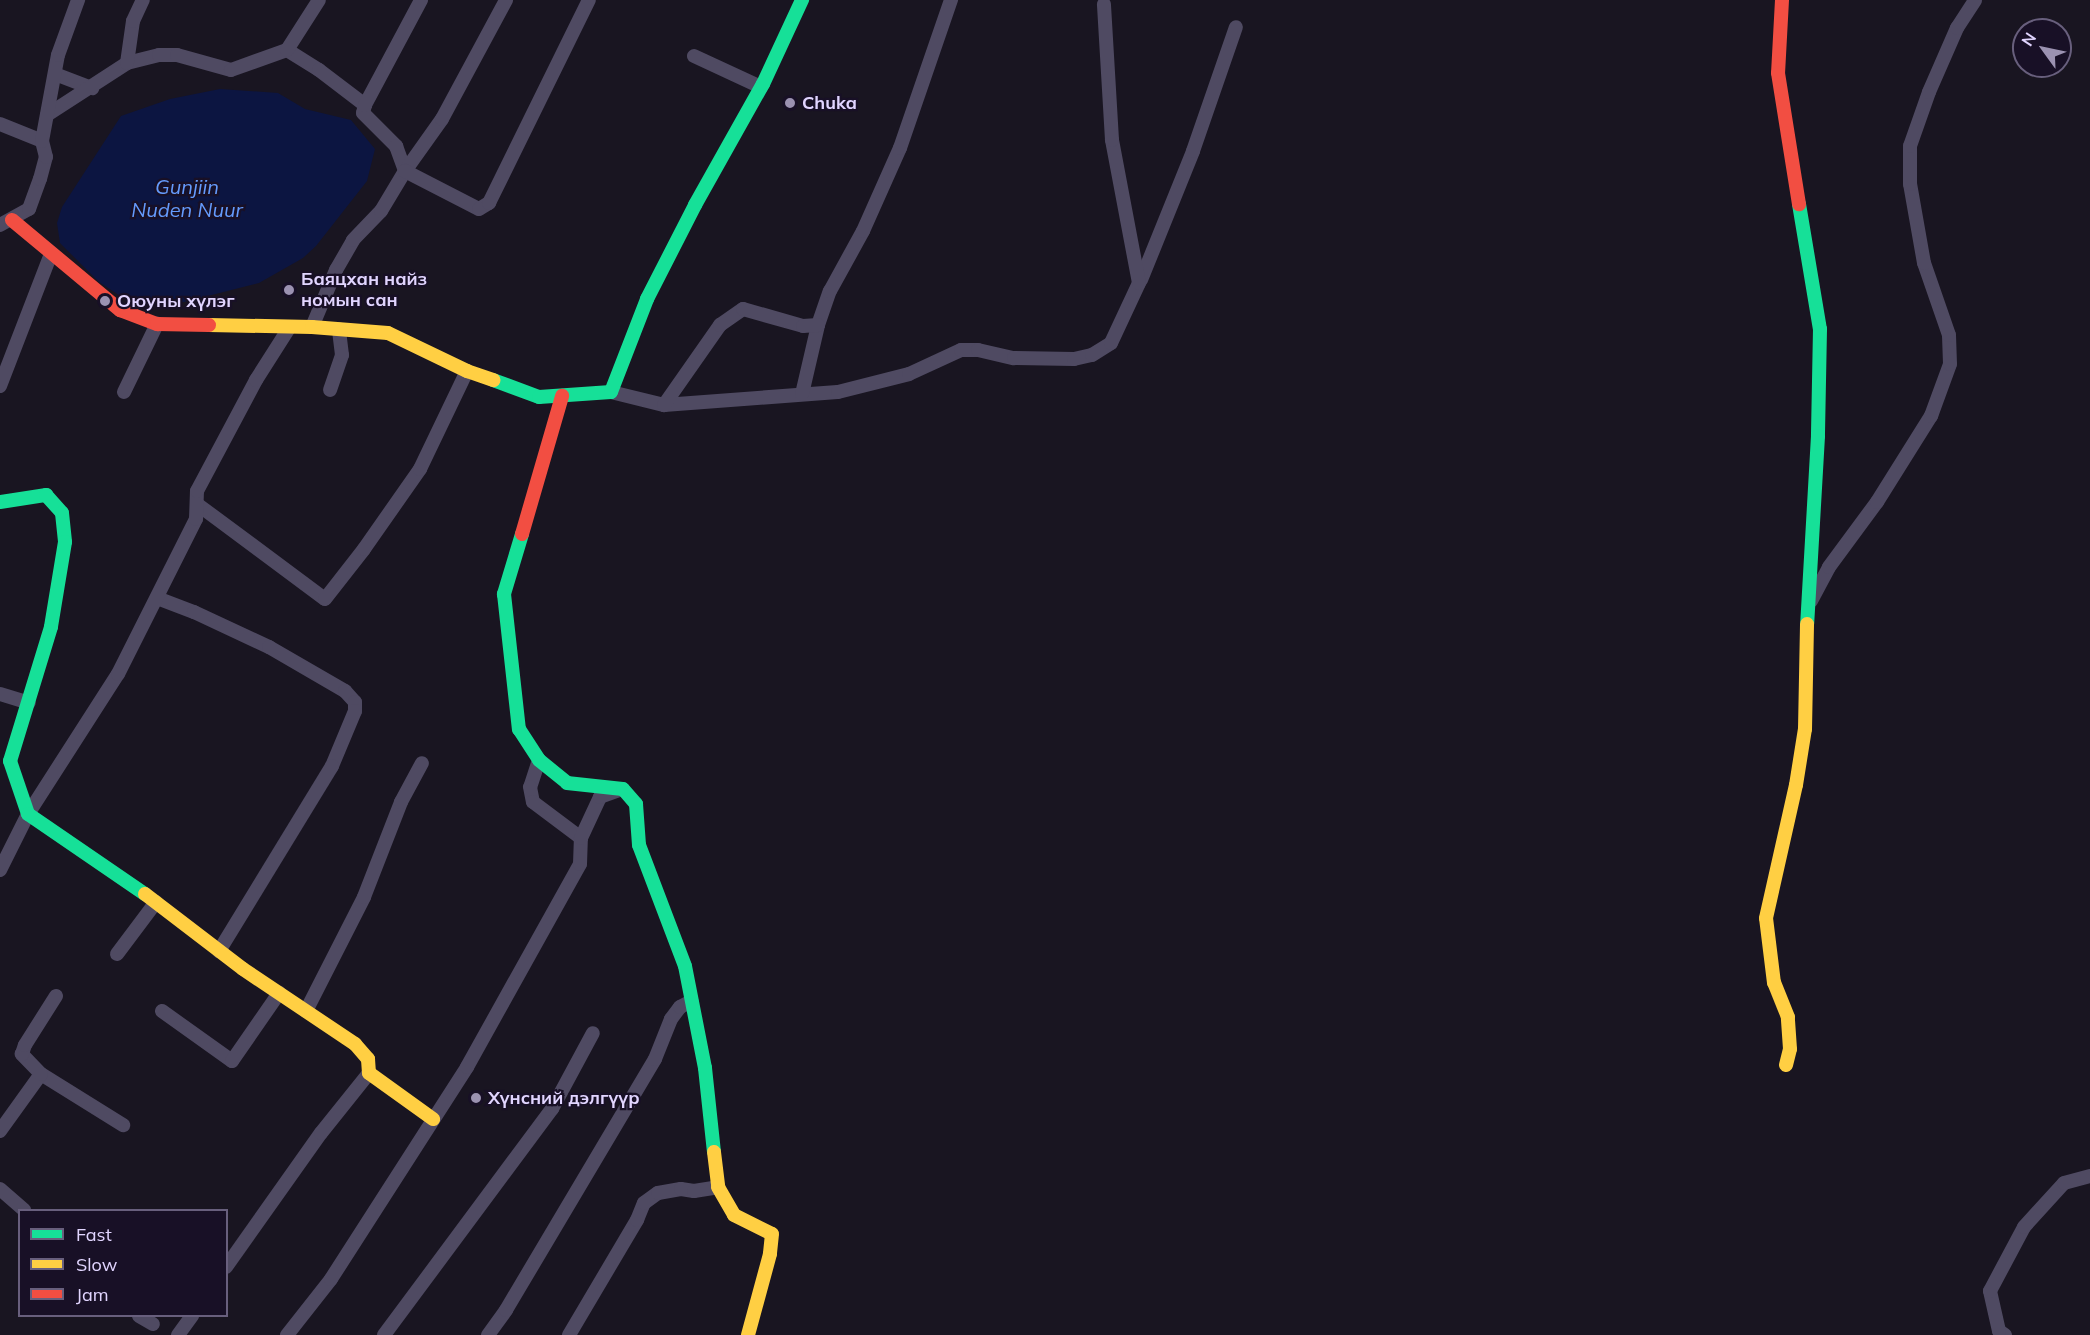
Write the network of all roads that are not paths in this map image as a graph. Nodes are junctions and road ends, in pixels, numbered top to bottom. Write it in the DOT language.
graph roads {
  1 [pos="78,0"];
  2 [pos="143,0"];
  3 [pos="319,0"];
  4 [pos="421,0"];
  5 [pos="506,0"];
  6 [pos="589,0"];
  7 [pos="802,0"];
  8 [pos="951,0"];
  9 [pos="1782,0"];
  10 [pos="1975,0"];
  11 [pos="1104,4"];
  12 [pos="1236,27"];
  13 [pos="287,50"];
  14 [pos="694,56"];
  15 [pos="127,63"];
  16 [pos="55,74"];
  17 [pos="761,87"];
  18 [pos="92,88"];
  19 [pos="365,105"];
  20 [pos="47,115"];
  21 [pos="0,124"];
  22 [pos="42,141"];
  23 [pos="405,171"];
  24 [pos="6,222"];
  25 [pos="51,254"];
  26 [pos="1139,284"];
  27 [pos="1128,322"];
  28 [pos="157,324"];
  29 [pos="818,325"];
  30 [pos="312,327"];
  31 [pos="289,328"];
  32 [pos="339,329"];
  33 [pos="467,371"];
  34 [pos="0,386"];
  35 [pos="330,390"];
  36 [pos="124,392"];
  37 [pos="611,392"];
  38 [pos="802,394"];
  39 [pos="562,396"];
  40 [pos="664,405"];
  41 [pos="0,502"];
  42 [pos="197,504"];
  43 [pos="157,598"];
  44 [pos="1808,608"];
  45 [pos="0,694"];
  46 [pos="29,704"];
  47 [pos="538,760"];
  48 [pos="422,763"];
  49 [pos="623,789"];
  50 [pos="28,814"];
  51 [pos="581,838"];
  52 [pos="0,870"];
  53 [pos="156,902"];
  54 [pos="219,951"];
  55 [pos="117,954"];
  56 [pos="279,993"];
  57 [pos="56,996"];
  58 [pos="692,1001"];
  59 [pos="162,1011"];
  60 [pos="306,1011"];
  61 [pos="593,1033"];
  62 [pos="1786,1065"];
  63 [pos="369,1073"];
  64 [pos="41,1074"];
  65 [pos="433,1119"];
  66 [pos="123,1125"];
  67 [pos="0,1131"];
  68 [pos="2090,1176"];
  69 [pos="718,1187"];
  70 [pos="0,1189"];
  71 [pos="23,1209"];
  72 [pos="228,1264"];
  73 [pos="141,1317"];
  74 [pos="191,1317"];
  75 [pos="153,1324"];
  76 [pos="178,1335"];
  77 [pos="287,1335"];
  78 [pos="384,1335"];
  79 [pos="488,1335"];
  80 [pos="569,1335"];
  81 [pos="748,1335"];
  82 [pos="2006,1335"];
  1 -- 16 [label="street"];
  2 -- 15 [label="street"];
  3 -- 13 [label="street"];
  4 -- 19 [label="street"];
  5 -- 23 [label="street"];
  6 -- 23 [label="street"];
  7 -- 17 [label="street"];
  8 -- 29 [label="street"];
  9 -- 44 [label="street"];
  10 -- 44 [label="street"];
  11 -- 26 [label="street"];
  12 -- 26 [label="street"];
  13 -- 15 [label="street"];
  13 -- 19 [label="street"];
  14 -- 17 [label="street"];
  15 -- 18 [label="street"];
  16 -- 18 [label="street"];
  16 -- 20 [label="street"];
  17 -- 37 [label="street"];
  18 -- 20 [label="street"];
  19 -- 23 [label="street"];
  20 -- 22 [label="street"];
  21 -- 22 [label="street"];
  22 -- 24 [label="street"];
  23 -- 30 [label="street"];
  24 -- 25 [label="street"];
  25 -- 28 [label="street"];
  25 -- 34 [label="street"];
  26 -- 27 [label="street"];
  26 -- 38 [label="street"];
  28 -- 31 [label="street"];
  28 -- 36 [label="street"];
  29 -- 38 [label="street"];
  29 -- 40 [label="street"];
  30 -- 31 [label="street"];
  30 -- 32 [label="street"];
  31 -- 42 [label="street"];
  32 -- 33 [label="street"];
  32 -- 35 [label="street"];
  33 -- 39 [label="street"];
  33 -- 42 [label="street"];
  37 -- 39 [label="street"];
  37 -- 40 [label="street"];
  38 -- 40 [label="street"];
  39 -- 47 [label="street"];
  41 -- 46 [label="street"];
  42 -- 43 [label="street"];
  43 -- 50 [label="street"];
  43 -- 54 [label="street"];
  44 -- 62 [label="street"];
  45 -- 46 [label="street"];
  46 -- 50 [label="street"];
  47 -- 49 [label="street"];
  47 -- 51 [label="street"];
  48 -- 60 [label="street"];
  49 -- 51 [label="street"];
  49 -- 58 [label="street"];
  50 -- 52 [label="street"];
  50 -- 53 [label="street"];
  51 -- 65 [label="street"];
  53 -- 54 [label="street"];
  53 -- 55 [label="street"];
  54 -- 56 [label="street"];
  56 -- 59 [label="street"];
  56 -- 60 [label="street"];
  57 -- 64 [label="street"];
  58 -- 69 [label="street"];
  58 -- 79 [label="street"];
  60 -- 63 [label="street"];
  61 -- 78 [label="street"];
  63 -- 65 [label="street"];
  63 -- 72 [label="street"];
  64 -- 66 [label="street"];
  64 -- 67 [label="street"];
  65 -- 77 [label="street"];
  68 -- 82 [label="street"];
  69 -- 80 [label="street"];
  69 -- 81 [label="street"];
  70 -- 71 [label="street"];
  73 -- 75 [label="street"];
  74 -- 76 [label="street"];
}
